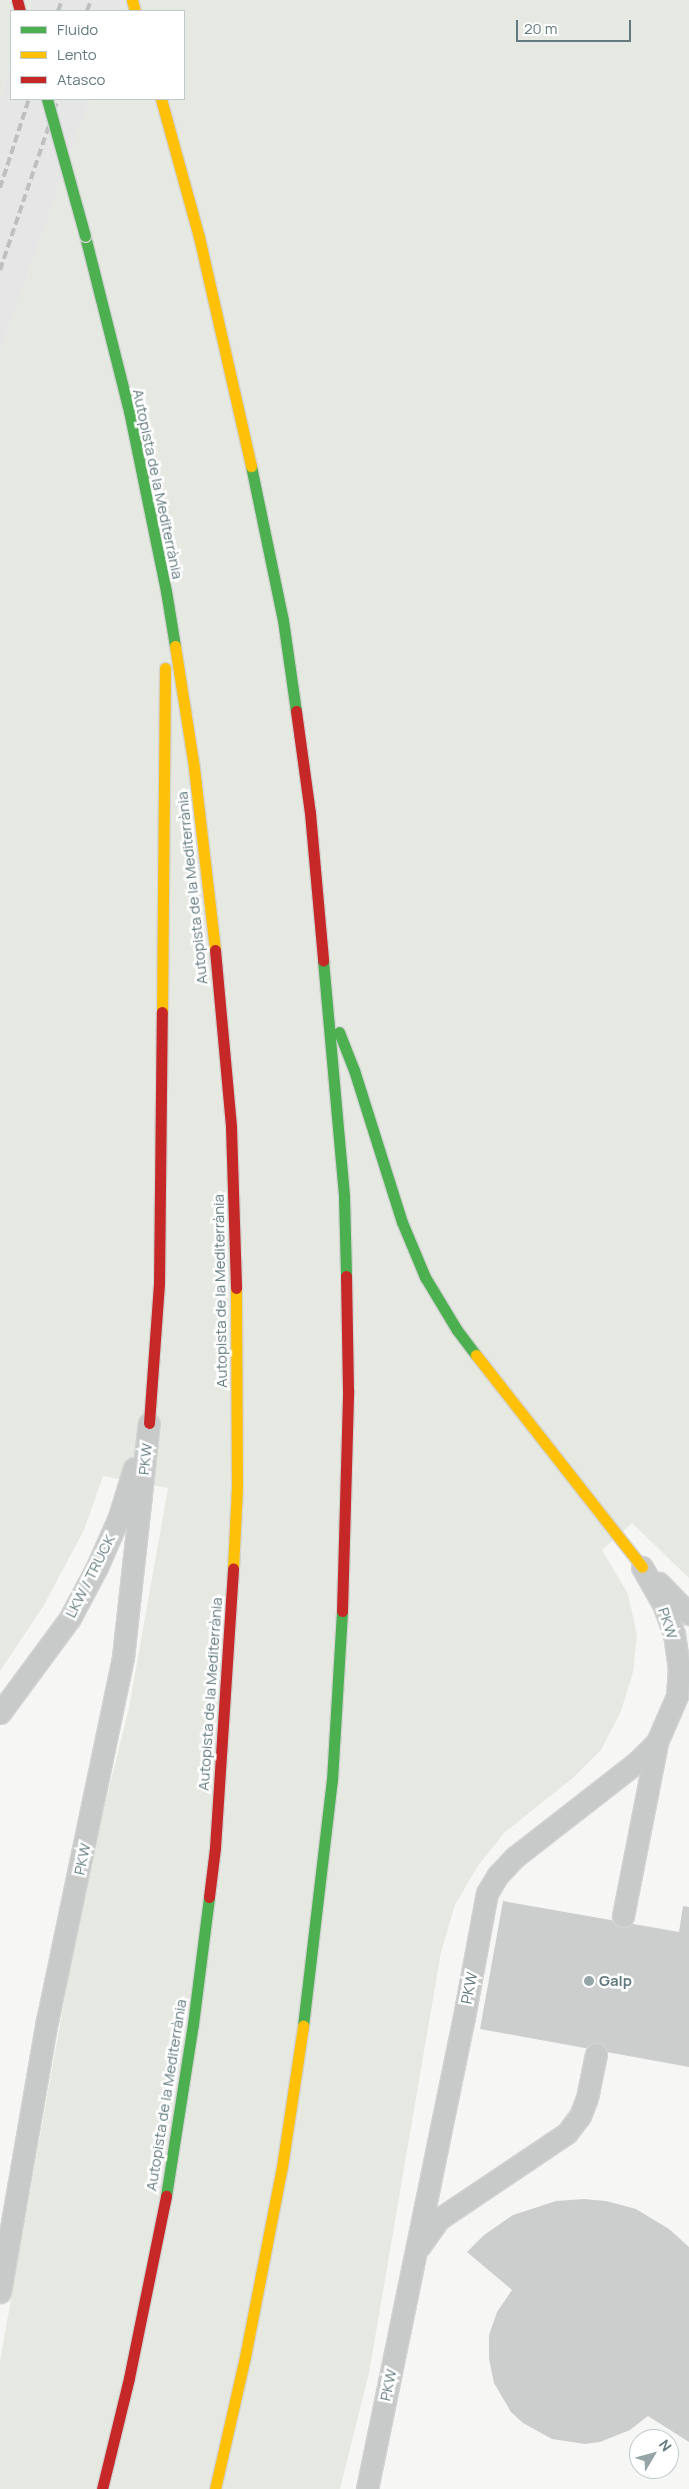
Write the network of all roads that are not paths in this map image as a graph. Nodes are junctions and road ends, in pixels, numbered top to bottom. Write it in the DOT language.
graph roads {
  1 [pos="47,100"];
  2 [pos="162,100"];
  3 [pos="166,591"];
  4 [pos="328,1006"];
  5 [pos="149,1423"];
  6 [pos="642,1567"];
  7 [pos="689,1614"];
  8 [pos="0,1713"];
  9 [pos="657,1742"];
  10 [pos="623,1916"];
  11 [pos="596,2054"];
  12 [pos="416,2252"];
  13 [pos="0,2292"];
  14 [pos="102,2489"];
  15 [pos="215,2489"];
  16 [pos="367,2489"];
  1 -- 3 [label="highway, Autopista de la Mediterrània, bridge"];
  2 -- 4 [label="highway"];
  3 -- 5 [label="highway"];
  3 -- 14 [label="highway, Autopista de la Mediterrània"];
  4 -- 6 [label="highway"];
  4 -- 15 [label="highway"];
  5 -- 8 [label="lane, LKW / TRUCK"];
  5 -- 13 [label="lane, PKW"];
  6 -- 7 [label="lane"];
  6 -- 9 [label="lane, PKW"];
  9 -- 10 [label="lane"];
  9 -- 12 [label="lane, PKW"];
  11 -- 12 [label="lane"];
  12 -- 16 [label="lane, PKW"];
}
